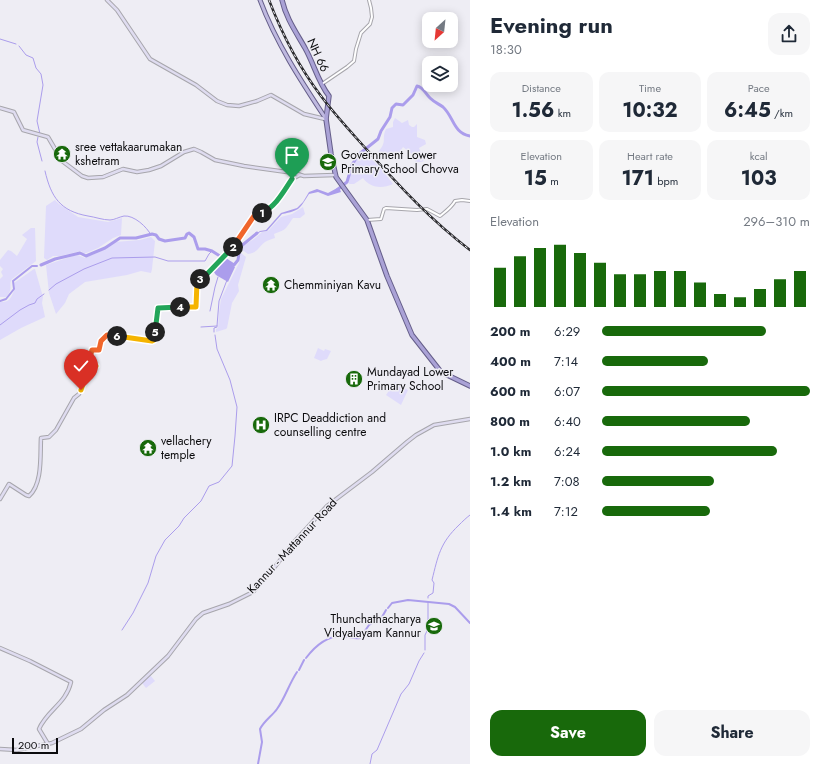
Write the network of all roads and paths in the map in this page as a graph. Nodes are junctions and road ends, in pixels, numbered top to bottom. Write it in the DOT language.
graph roads {
  1 [pos="107,0"];
  2 [pos="260,0"];
  3 [pos="282,0"];
  4 [pos="369,0"];
  5 [pos="321,85"];
  6 [pos="0,108"];
  7 [pos="326,119"];
  8 [pos="300,175"];
  9 [pos="335,175"];
  10 [pos="470,201"];
  11 [pos="367,220"];
  12 [pos="470,386"];
  13 [pos="470,418"];
  14 [pos="0,499"];
  15 [pos="0,648"];
  16 [pos="48,744"];
  17 [pos="0,749"];
  1 -- 7 [label="main road"];
  2 -- 7 [label="main road"];
  3 -- 5 [label="highway, NH 66 / NH 66"];
  4 -- 5 [label="street"];
  5 -- 7 [label="highway, NH 66 / NH 66"];
  6 -- 8 [label="main road"];
  7 -- 9 [label="highway, NH 66"];
  8 -- 9 [label="main road"];
  8 -- 14 [label="main road"];
  9 -- 11 [label="highway"];
  10 -- 11 [label="street"];
  11 -- 12 [label="highway"];
  13 -- 16 [label="main road, Kannur - Mattannur Road"];
  15 -- 16 [label="main road"];
  16 -- 17 [label="main road, Kannur - Mattannur Road"];
}
